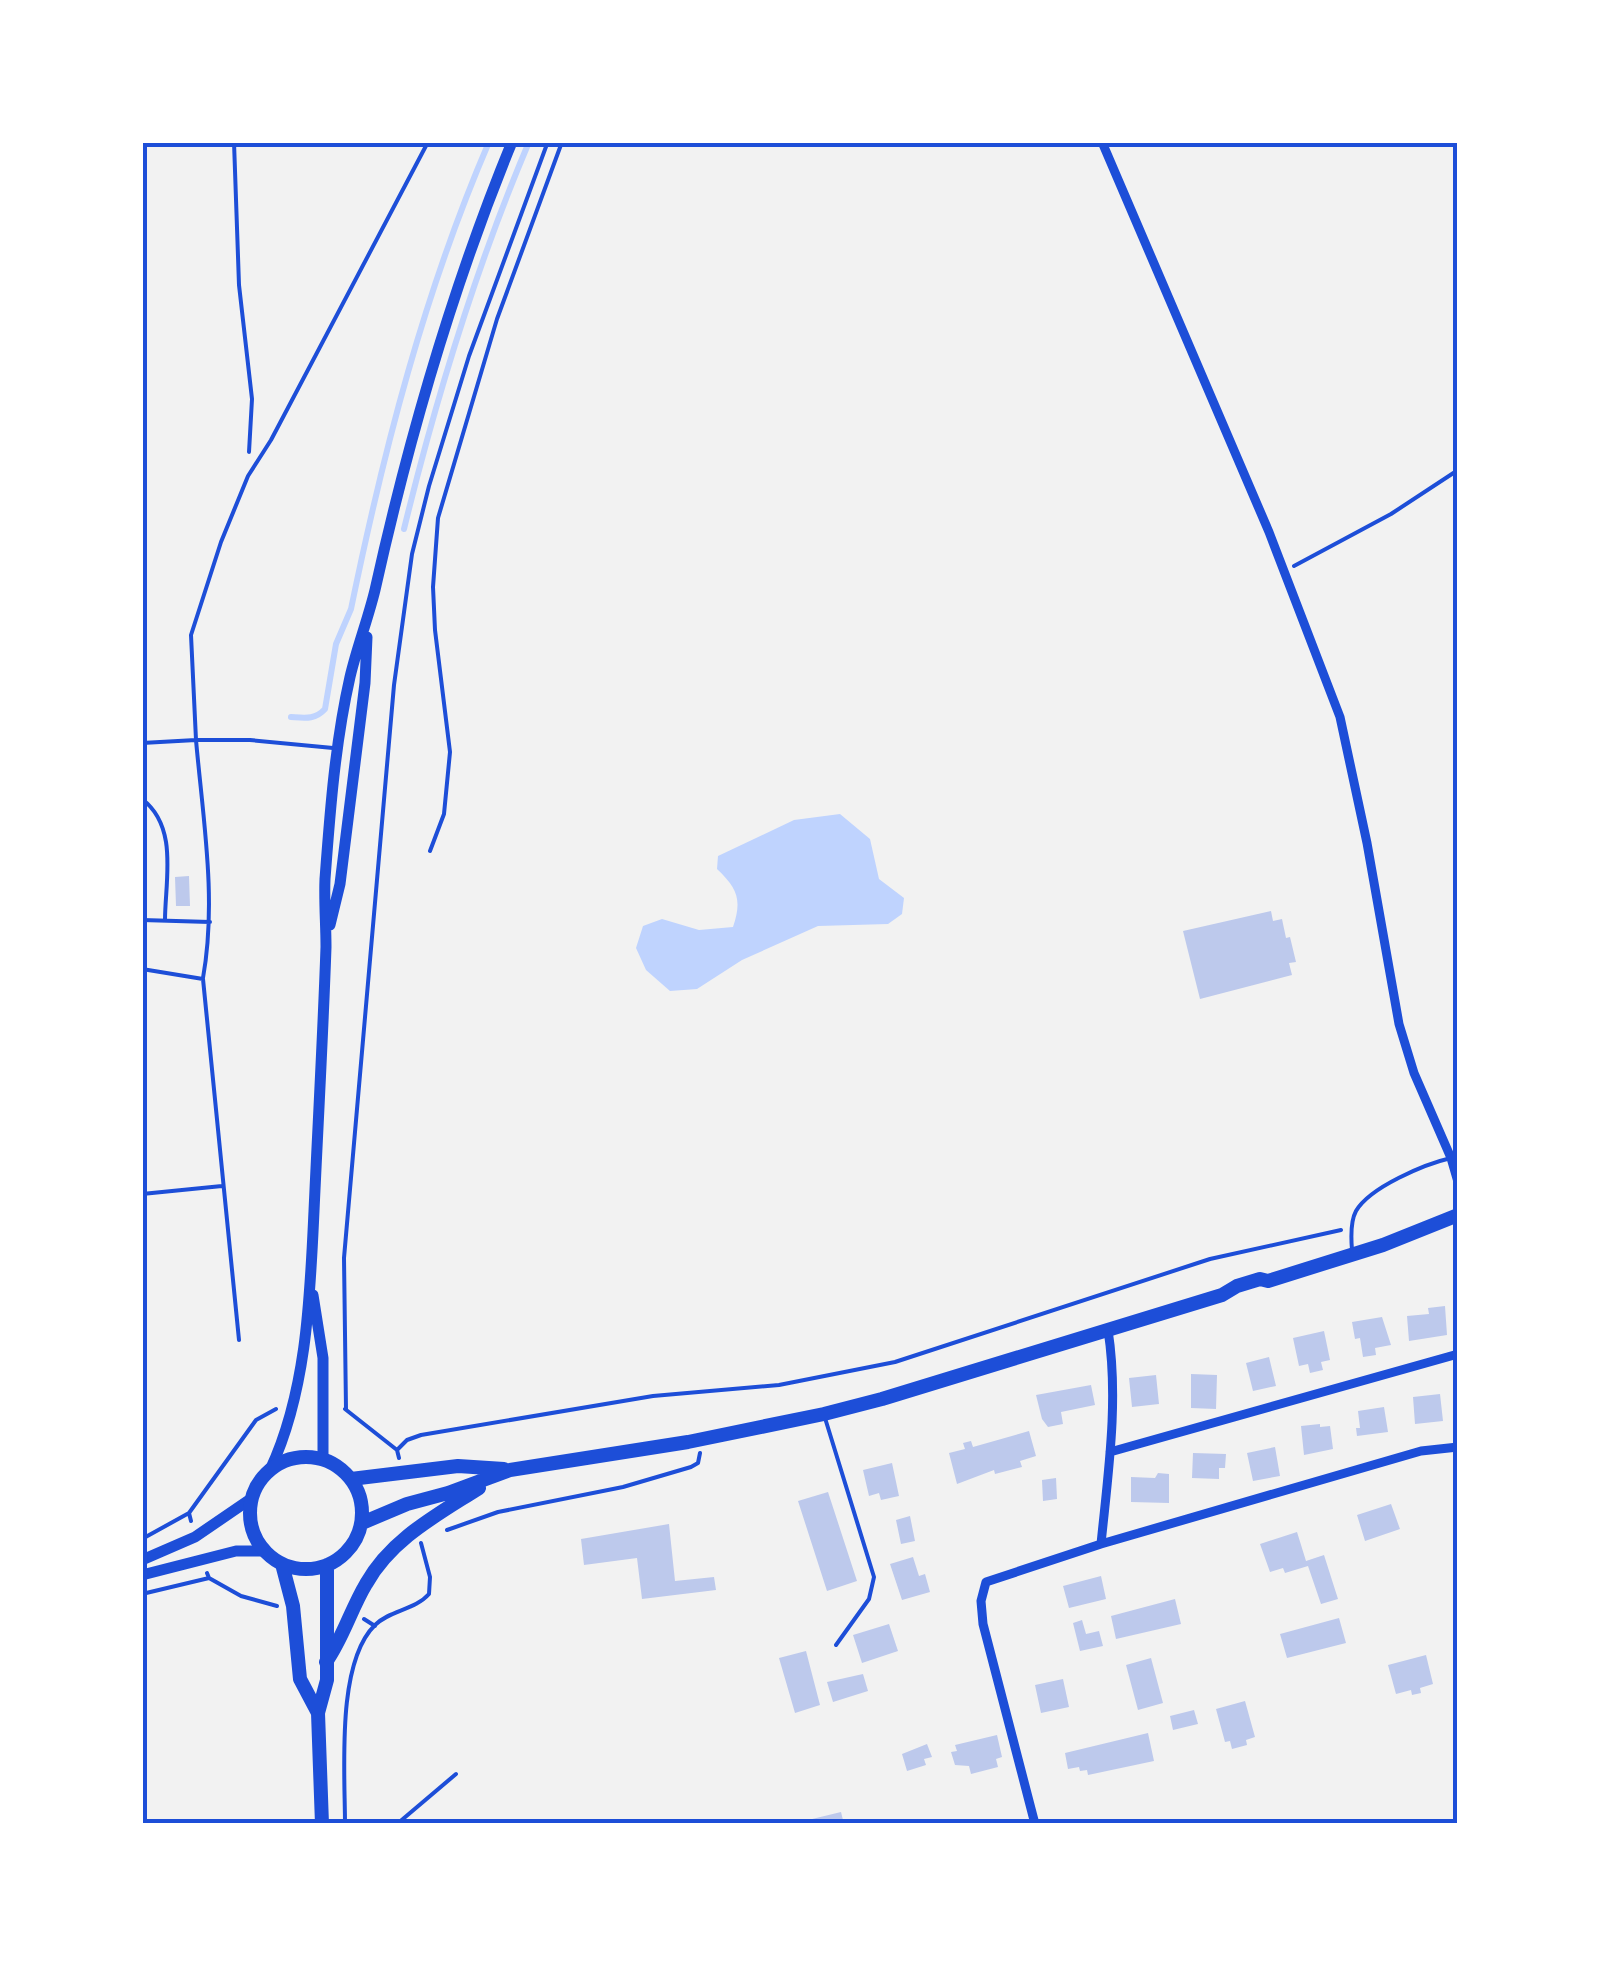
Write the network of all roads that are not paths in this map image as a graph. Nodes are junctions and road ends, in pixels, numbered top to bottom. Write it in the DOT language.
graph roads {
  1 [pos="428,142"];
  2 [pos="512,142"];
  3 [pos="562,142"];
  4 [pos="1102,142"];
  5 [pos="368,618"];
  6 [pos="196,740"];
  7 [pos="142,743"];
  8 [pos="338,749"];
  9 [pos="142,800"];
  10 [pos="430,851"];
  11 [pos="142,920"];
  12 [pos="165,920"];
  13 [pos="210,922"];
  14 [pos="326,943"];
  15 [pos="142,969"];
  16 [pos="203,979"];
  17 [pos="1451,1158"];
  18 [pos="1458,1182"];
  19 [pos="222,1186"];
  20 [pos="142,1197"];
  21 [pos="1458,1215"];
  22 [pos="1352,1255"];
  23 [pos="311,1284"];
  24 [pos="1108,1330"];
  25 [pos="239,1340"];
  26 [pos="1458,1354"];
  27 [pos="824,1414"];
  28 [pos="1458,1446"];
  29 [pos="1110,1452"];
  30 [pos="324,1460"];
  31 [pos="270,1470"];
  32 [pos="510,1470"];
  33 [pos="351,1479"];
  34 [pos="252,1498"];
  35 [pos="362,1523"];
  36 [pos="1101,1544"];
  37 [pos="264,1551"];
  38 [pos="142,1560"];
  39 [pos="282,1564"];
  40 [pos="327,1565"];
  41 [pos="142,1575"];
  42 [pos="836,1646"];
  43 [pos="326,1662"];
  44 [pos="318,1713"];
  45 [pos="322,1824"];
  46 [pos="1035,1824"];
  1 -- 6 [label="lane"];
  2 -- 5 [label="main road"];
  3 -- 10 [label="lane"];
  4 -- 17 [label="street"];
  5 -- 8 [label="main road"];
  5 -- 14 [label="main road"];
  6 -- 7 [label="lane"];
  6 -- 8 [label="lane"];
  6 -- 13 [label="lane"];
  8 -- 14 [label="main road"];
  9 -- 12 [label="lane"];
  11 -- 12 [label="lane"];
  12 -- 13 [label="lane"];
  13 -- 16 [label="lane"];
  14 -- 23 [label="main road"];
  15 -- 16 [label="lane"];
  16 -- 19 [label="lane"];
  17 -- 18 [label="street"];
  17 -- 22 [label="lane"];
  19 -- 20 [label="lane"];
  19 -- 25 [label="lane"];
  21 -- 22 [label="main road"];
  22 -- 24 [label="main road"];
  23 -- 30 [label="main road"];
  23 -- 31 [label="main road"];
  24 -- 27 [label="main road"];
  24 -- 29 [label="street"];
  26 -- 29 [label="street"];
  27 -- 32 [label="main road"];
  27 -- 42 [label="lane"];
  28 -- 36 [label="street"];
  29 -- 36 [label="street"];
  30 -- 31 [label="main road"];
  30 -- 33 [label="main road"];
  31 -- 34 [label="main road"];
  32 -- 33 [label="main road"];
  32 -- 35 [label="main road"];
  32 -- 43 [label="main road"];
  33 -- 35 [label="main road"];
  34 -- 37 [label="main road"];
  34 -- 38 [label="main road"];
  35 -- 40 [label="main road"];
  36 -- 46 [label="street"];
  37 -- 39 [label="main road"];
  37 -- 41 [label="main road"];
  39 -- 40 [label="main road"];
  39 -- 44 [label="main road"];
  40 -- 43 [label="main road"];
  43 -- 44 [label="main road"];
  44 -- 45 [label="main road"];
}
